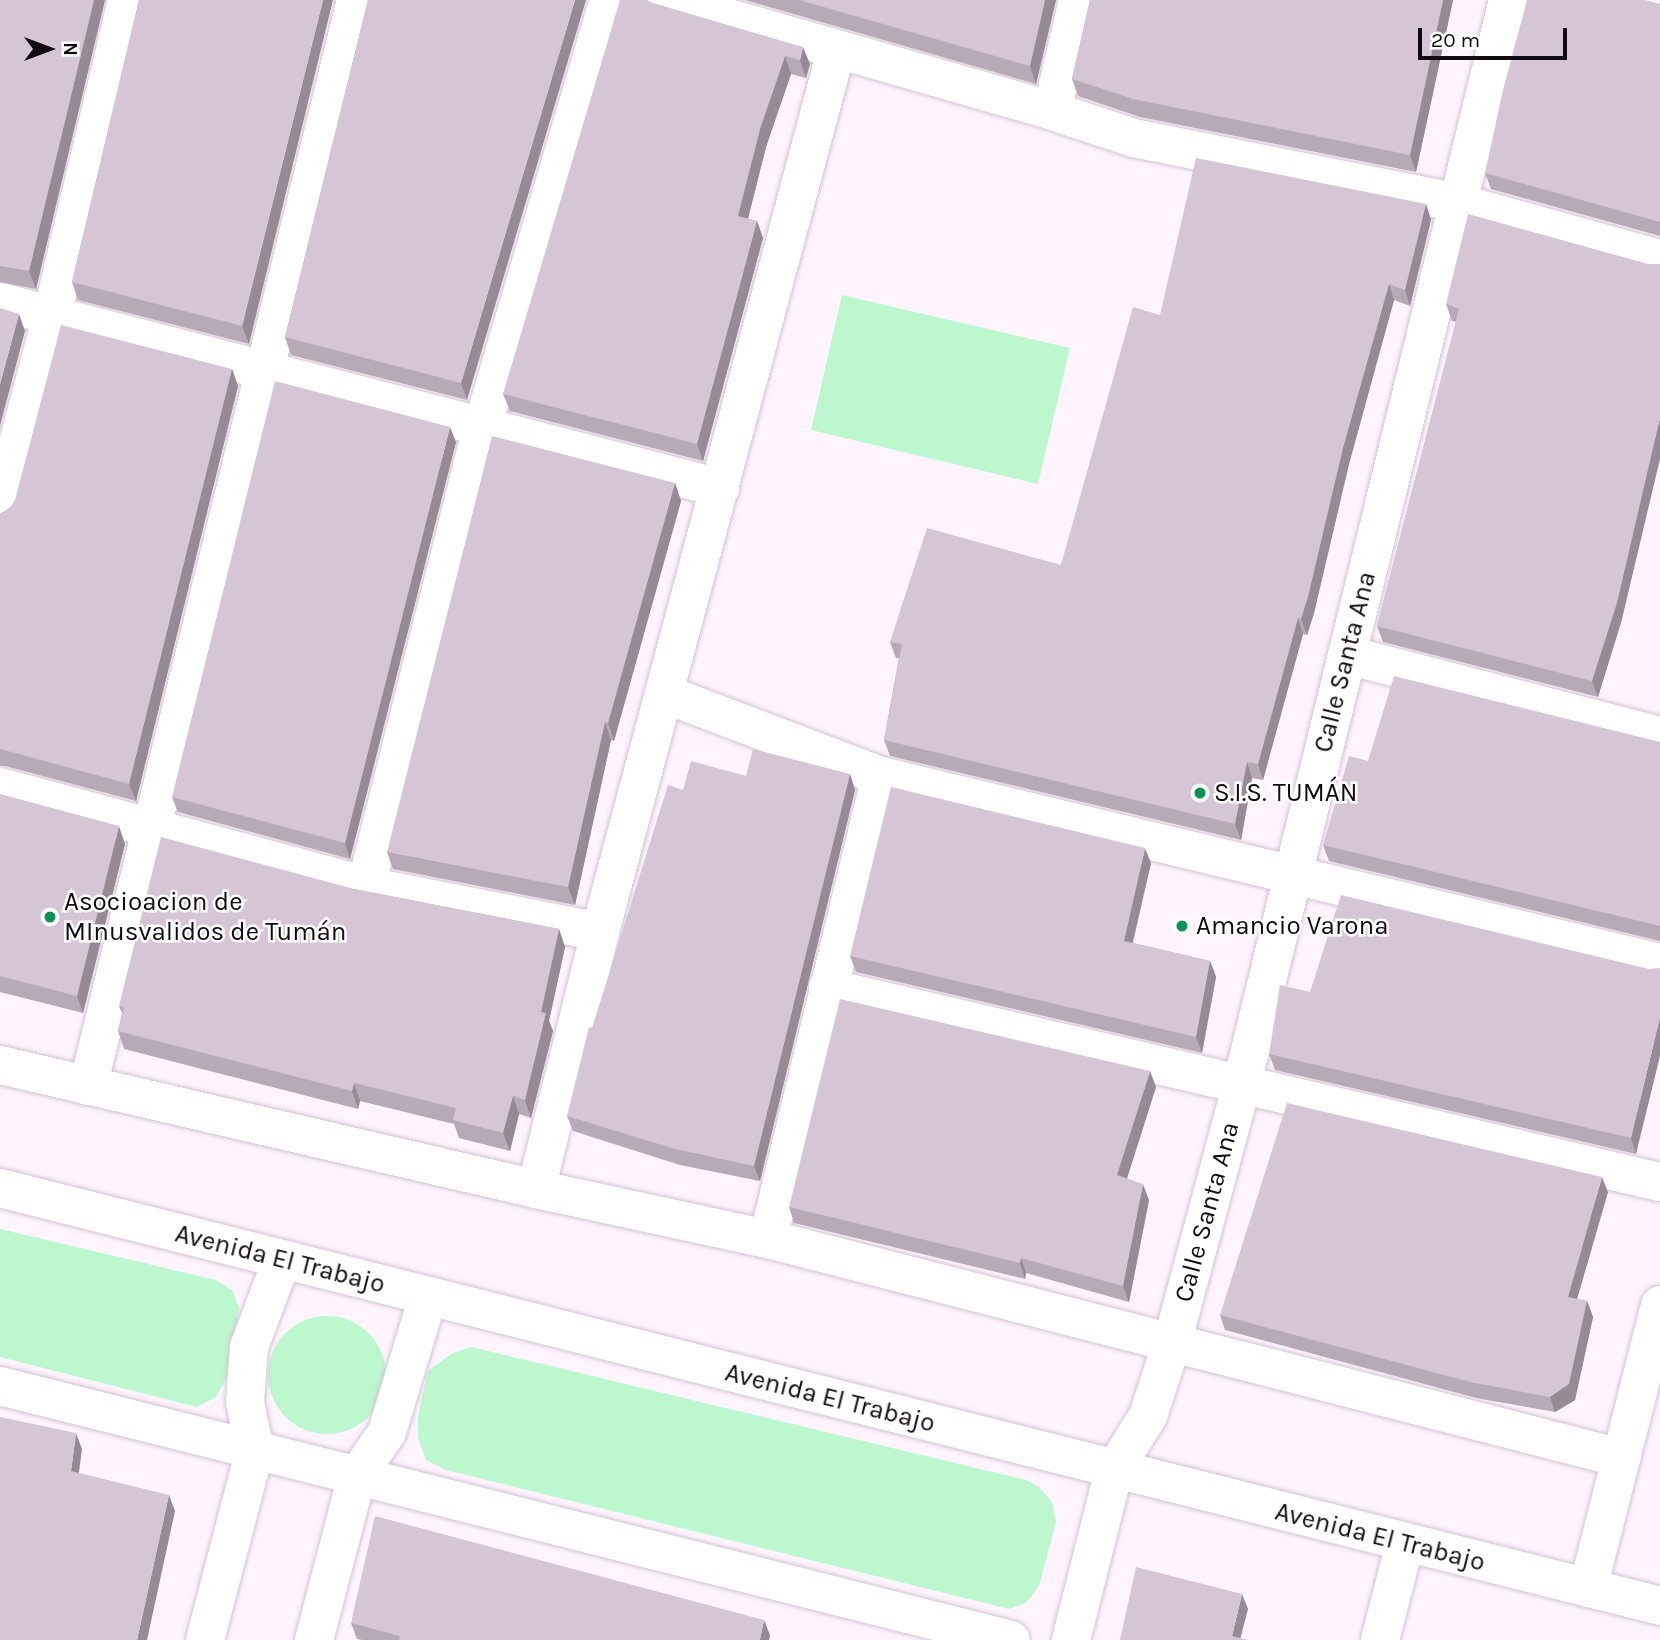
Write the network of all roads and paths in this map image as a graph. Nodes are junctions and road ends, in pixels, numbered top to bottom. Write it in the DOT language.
graph roads {
  1 [pos="127,0"];
  2 [pos="356,0"];
  3 [pos="609,0"];
  4 [pos="666,0"];
  5 [pos="1078,0"];
  6 [pos="1508,0"];
  7 [pos="836,51"];
  8 [pos="1052,111"];
  9 [pos="1458,203"];
  10 [pos="1660,259"];
  11 [pos="0,302"];
  12 [pos="52,315"];
  13 [pos="266,372"];
  14 [pos="482,428"];
  15 [pos="720,488"];
  16 [pos="0,511"];
  17 [pos="1347,655"];
  18 [pos="665,694"];
  19 [pos="1660,736"];
  20 [pos="881,776"];
  21 [pos="0,787"];
  22 [pos="150,827"];
  23 [pos="1293,874"];
  24 [pos="366,886"];
  25 [pos="600,932"];
  26 [pos="1660,963"];
  27 [pos="828,988"];
  28 [pos="0,1065"];
  29 [pos="88,1086"];
  30 [pos="1241,1087"];
  31 [pos="1660,1182"];
  32 [pos="0,1188"];
  33 [pos="536,1189"];
  34 [pos="768,1239"];
  35 [pos="282,1260"];
  36 [pos="428,1297"];
  37 [pos="1660,1305"];
  38 [pos="1172,1343"];
  39 [pos="0,1386"];
  40 [pos="255,1450"];
  41 [pos="1621,1458"];
  42 [pos="1114,1471"];
  43 [pos="357,1476"];
  44 [pos="1405,1544"];
  45 [pos="1588,1588"];
  46 [pos="1660,1606"];
  47 [pos="205,1640"];
  48 [pos="313,1640"];
  49 [pos="1012,1640"];
  50 [pos="1072,1640"];
  51 [pos="1380,1640"];
  1 -- 12 [label="street"];
  2 -- 13 [label="street"];
  3 -- 14 [label="street"];
  4 -- 7 [label="street"];
  5 -- 8 [label="street"];
  6 -- 9 [label="street, Calle Santa Ana"];
  7 -- 8 [label="street"];
  7 -- 15 [label="street"];
  8 -- 9 [label="street"];
  9 -- 10 [label="street"];
  9 -- 17 [label="street, Calle Santa Ana"];
  11 -- 12 [label="street"];
  12 -- 13 [label="street"];
  12 -- 16 [label="street"];
  13 -- 14 [label="street"];
  13 -- 22 [label="street"];
  14 -- 15 [label="street"];
  14 -- 24 [label="street"];
  15 -- 18 [label="street"];
  17 -- 19 [label="street"];
  17 -- 23 [label="street, Calle Santa Ana"];
  18 -- 20 [label="street"];
  18 -- 25 [label="street"];
  20 -- 23 [label="street"];
  20 -- 27 [label="street"];
  21 -- 22 [label="street"];
  22 -- 24 [label="street"];
  22 -- 29 [label="street"];
  23 -- 26 [label="street"];
  23 -- 30 [label="street, Calle Santa Ana"];
  24 -- 25 [label="street"];
  25 -- 33 [label="street"];
  27 -- 30 [label="street"];
  27 -- 34 [label="street"];
  28 -- 29 [label="street"];
  29 -- 33 [label="street"];
  30 -- 31 [label="street"];
  30 -- 38 [label="street, Calle Santa Ana"];
  32 -- 35 [label="street, Avenida El Trabajo"];
  33 -- 34 [label="street"];
  34 -- 38 [label="street"];
  35 -- 36 [label="street, Avenida El Trabajo"];
  35 -- 40 [label="street"];
  36 -- 42 [label="street, Avenida El Trabajo"];
  36 -- 43 [label="street"];
  37 -- 41 [label="street"];
  38 -- 41 [label="street"];
  38 -- 42 [label="street, Calle Santa Ana"];
  39 -- 40 [label="street"];
  40 -- 43 [label="street"];
  40 -- 47 [label="street"];
  41 -- 45 [label="street"];
  42 -- 44 [label="street, Avenida El Trabajo"];
  42 -- 50 [label="street, Calle Santa Ana"];
  43 -- 48 [label="street"];
  43 -- 49 [label="street"];
  44 -- 45 [label="street, Avenida El Trabajo"];
  44 -- 51 [label="street"];
  45 -- 46 [label="street, Avenida El Trabajo"];
}
